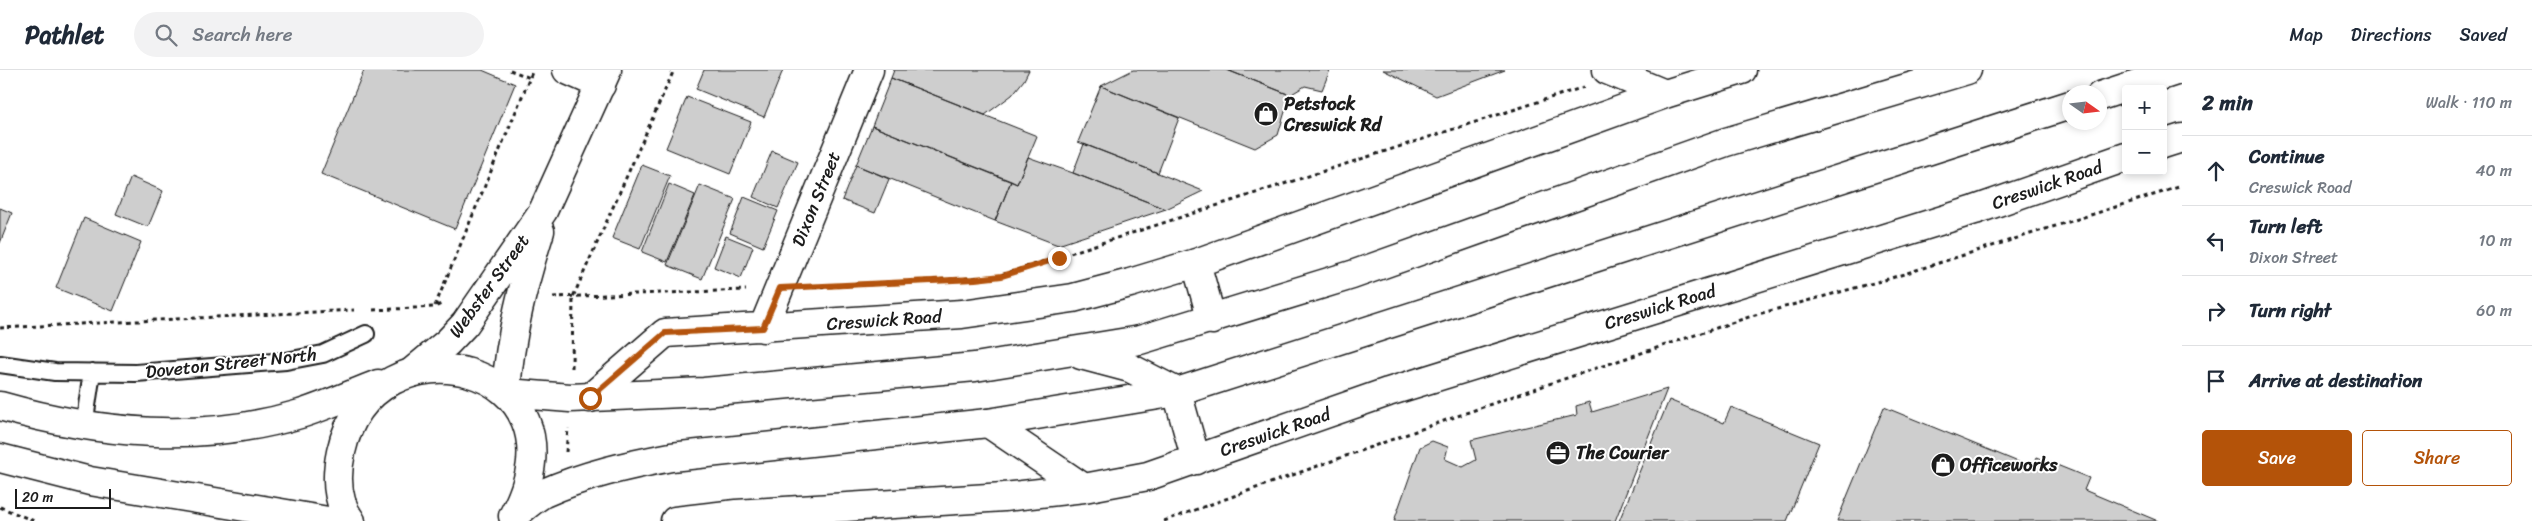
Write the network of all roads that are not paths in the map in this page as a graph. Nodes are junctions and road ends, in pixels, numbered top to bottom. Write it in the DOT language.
graph roads {
  1 [pos="567,70"];
  2 [pos="869,70"];
  3 [pos="1607,70"];
  4 [pos="1742,70"];
  5 [pos="1967,70"];
  6 [pos="2180,70"];
  7 [pos="604,77"];
  8 [pos="1665,94"];
  9 [pos="2107,94"];
  10 [pos="2062,108"];
  11 [pos="2182,138"];
  12 [pos="2167,143"];
  13 [pos="2122,159"];
  14 [pos="554,190"];
  15 [pos="1196,262"];
  16 [pos="1212,320"];
  17 [pos="763,328"];
  18 [pos="366,334"];
  19 [pos="1074,353"];
  20 [pos="0,364"];
  21 [pos="92,372"];
  22 [pos="402,375"];
  23 [pos="507,392"];
  24 [pos="1177,392"];
  25 [pos="590,398"];
  26 [pos="0,406"];
  27 [pos="988,423"];
  28 [pos="84,426"];
  29 [pos="0,458"];
  30 [pos="1196,460"];
  31 [pos="1084,488"];
  32 [pos="511,518"];
  33 [pos="328,521"];
  34 [pos="351,521"];
  35 [pos="675,521"];
  1 -- 7 [label="main road"];
  2 -- 17 [label="main road, Dixon Street"];
  3 -- 8 [label="main road"];
  4 -- 8 [label="main road, Creswick Road"];
  5 -- 16 [label="main road"];
  6 -- 9 [label="main road"];
  7 -- 14 [label="main road, Webster Street"];
  8 -- 15 [label="main road, Creswick Road"];
  10 -- 24 [label="main road"];
  11 -- 12 [label="main road"];
  13 -- 30 [label="main road, Creswick Road"];
  14 -- 22 [label="main road, Webster Street"];
  14 -- 23 [label="main road, Webster Street"];
  15 -- 16 [label="main road"];
  15 -- 17 [label="main road, Creswick Road"];
  16 -- 19 [label="main road"];
  17 -- 25 [label="main road, Creswick Road"];
  18 -- 21 [label="lane, Doveton Street North"];
  19 -- 24 [label="main road"];
  19 -- 25 [label="main road"];
  20 -- 21 [label="lane, Doveton Street North"];
  21 -- 28 [label="lane"];
  22 -- 23 [label="main road"];
  22 -- 28 [label="main road"];
  22 -- 34 [label="main road"];
  23 -- 25 [label="main road"];
  23 -- 32 [label="main road"];
  24 -- 27 [label="main road"];
  24 -- 30 [label="main road, Creswick Road"];
  26 -- 28 [label="main road"];
  27 -- 31 [label="main road"];
  27 -- 32 [label="main road"];
  29 -- 33 [label="main road"];
  30 -- 31 [label="main road, Creswick Road"];
  31 -- 35 [label="main road, Creswick Road"];
}
